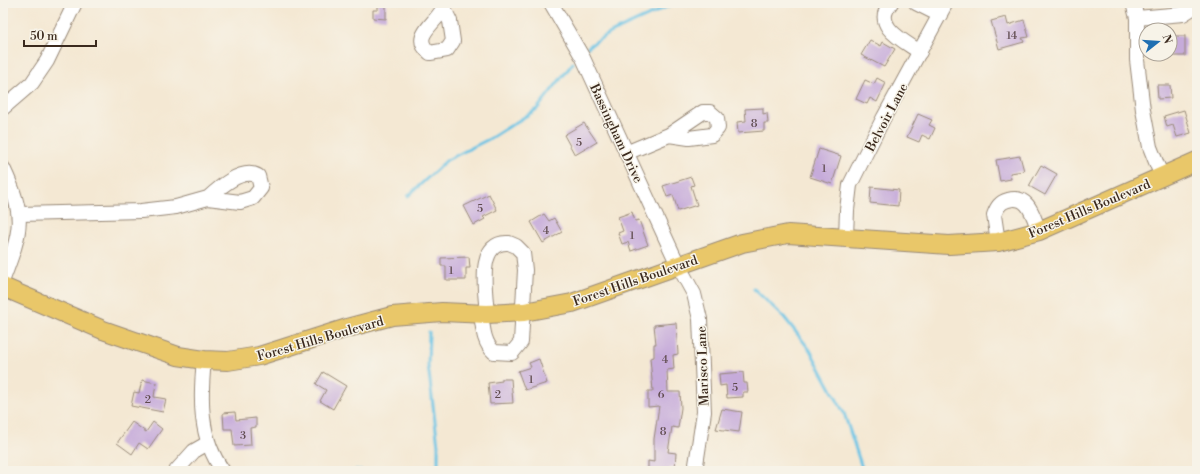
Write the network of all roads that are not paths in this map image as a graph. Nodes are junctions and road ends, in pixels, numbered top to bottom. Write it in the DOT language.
graph roads {
  1 [pos="75,3"];
  2 [pos="551,3"];
  3 [pos="891,3"];
  4 [pos="916,3"];
  5 [pos="1133,3"];
  6 [pos="1197,5"];
  7 [pos="943,9"];
  8 [pos="1137,18"];
  9 [pos="920,52"];
  10 [pos="3,108"];
  11 [pos="669,135"];
  12 [pos="626,153"];
  13 [pos="1197,161"];
  14 [pos="3,168"];
  15 [pos="1162,177"];
  16 [pos="208,198"];
  17 [pos="20,214"];
  18 [pos="1040,231"];
  19 [pos="846,237"];
  20 [pos="998,242"];
  21 [pos="678,265"];
  22 [pos="3,279"];
  23 [pos="3,286"];
  24 [pos="524,312"];
  25 [pos="484,313"];
  26 [pos="204,360"];
  27 [pos="208,443"];
  28 [pos="176,471"];
  29 [pos="223,471"];
  30 [pos="695,471"];
  1 -- 10 [label="street"];
  2 -- 12 [label="street, Bassingham Drive"];
  3 -- 9 [label="street"];
  4 -- 7 [label="street"];
  5 -- 8 [label="street"];
  6 -- 8 [label="street"];
  7 -- 9 [label="street, Belvoir Lane"];
  8 -- 15 [label="street"];
  9 -- 19 [label="street, Belvoir Lane"];
  11 -- 12 [label="street"];
  12 -- 21 [label="street, Bassingham Drive"];
  13 -- 15 [label="main road, Forest Hills Boulevard"];
  14 -- 17 [label="street"];
  15 -- 18 [label="main road, Forest Hills Boulevard"];
  16 -- 17 [label="street"];
  17 -- 22 [label="street"];
  18 -- 20 [label="main road, Forest Hills Boulevard"];
  18 -- 20 [label="street"];
  19 -- 20 [label="main road, Forest Hills Boulevard"];
  19 -- 21 [label="main road, Forest Hills Boulevard"];
  21 -- 24 [label="main road, Forest Hills Boulevard"];
  21 -- 30 [label="street, Marisco Lane"];
  23 -- 26 [label="main road, Forest Hills Boulevard"];
  24 -- 25 [label="main road, Forest Hills Boulevard"];
  24 -- 25 [label="street"];
  24 -- 25 [label="street"];
  25 -- 26 [label="main road, Forest Hills Boulevard"];
  26 -- 27 [label="street"];
  27 -- 28 [label="street"];
  27 -- 29 [label="street"];
}
